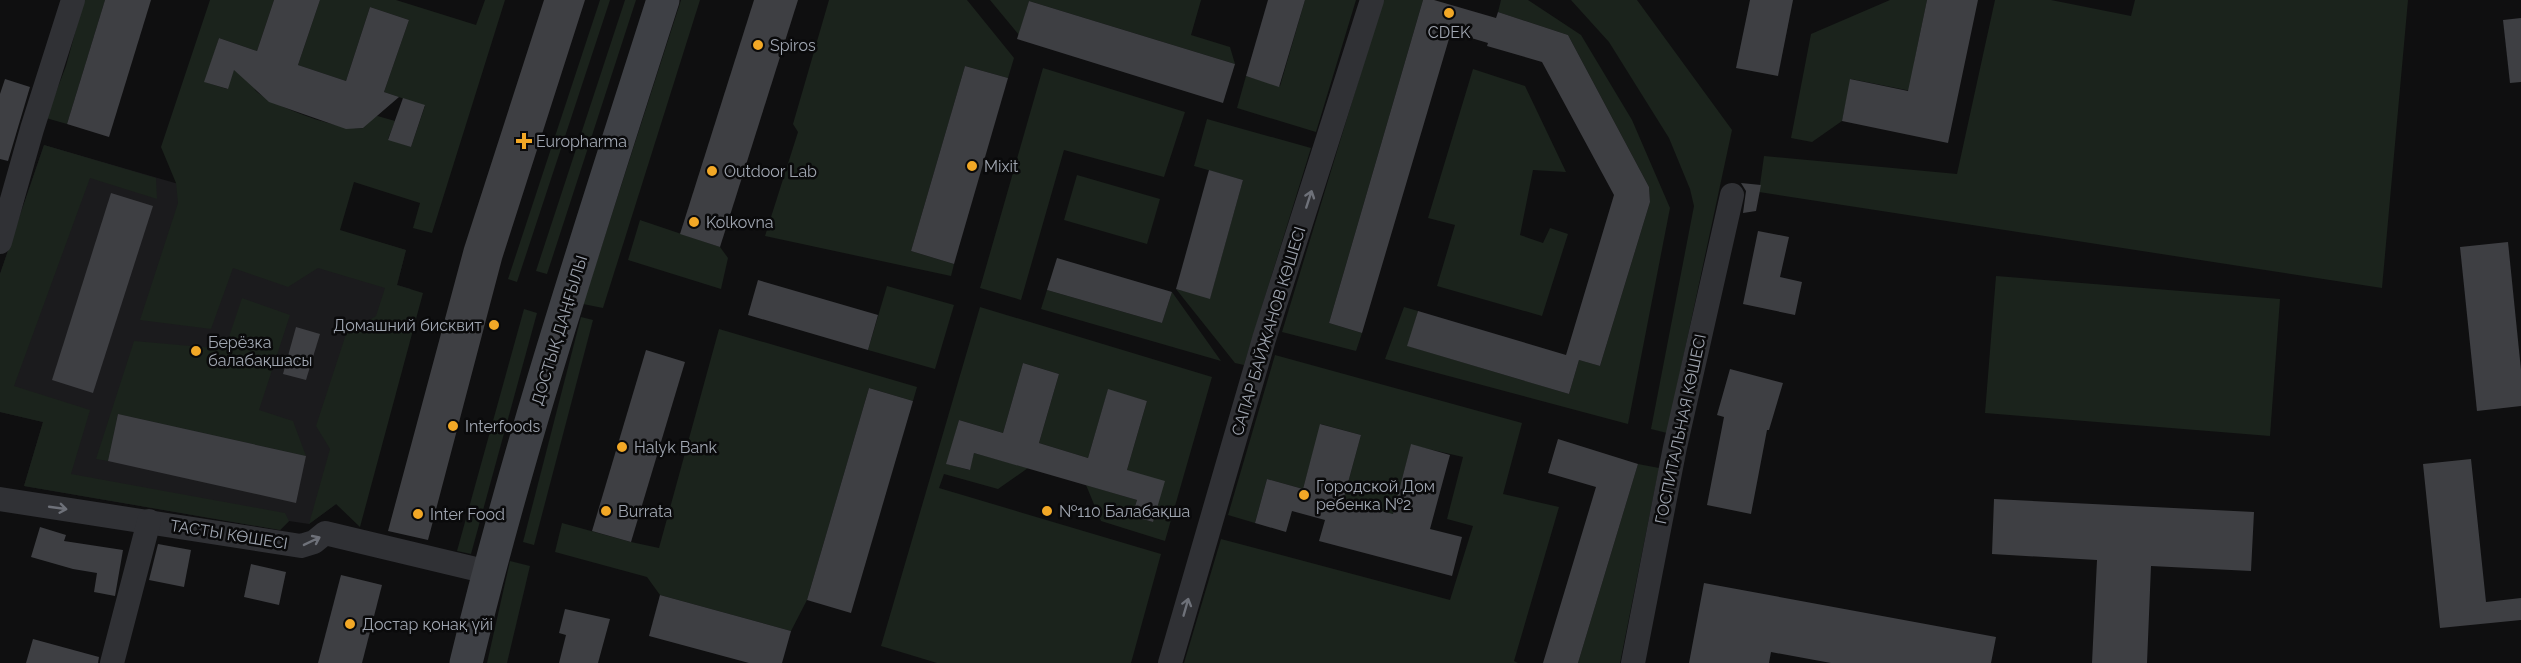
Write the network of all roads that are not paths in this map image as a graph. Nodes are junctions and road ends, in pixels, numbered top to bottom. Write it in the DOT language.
graph roads {
  1 [pos="73,0"];
  2 [pos="663,0"];
  3 [pos="1372,0"];
  4 [pos="1732,195"];
  5 [pos="0,242"];
  6 [pos="0,499"];
  7 [pos="149,521"];
  8 [pos="488,572"];
  9 [pos="112,663"];
  10 [pos="466,663"];
  11 [pos="1170,663"];
  12 [pos="1633,663"];
  1 -- 5 [label="street"];
  2 -- 8 [label="main road, ДОСТЫҚ ДАҢҒЫЛЫ"];
  11 -- 3 [label="street, САПАР БАЙЖАНОВ КӨШЕСІ, one-way"];
  4 -- 12 [label="street, ГОСПИТАЛЬНАЯ КӨШЕСІ"];
  6 -- 7 [label="street, ТАСТЫ КӨШЕСІ, one-way"];
  7 -- 8 [label="street, ТАСТЫ КӨШЕСІ, one-way"];
  7 -- 9 [label="street"];
  8 -- 10 [label="main road, ДОСТЫҚ ДАҢҒЫЛЫ"];
}
